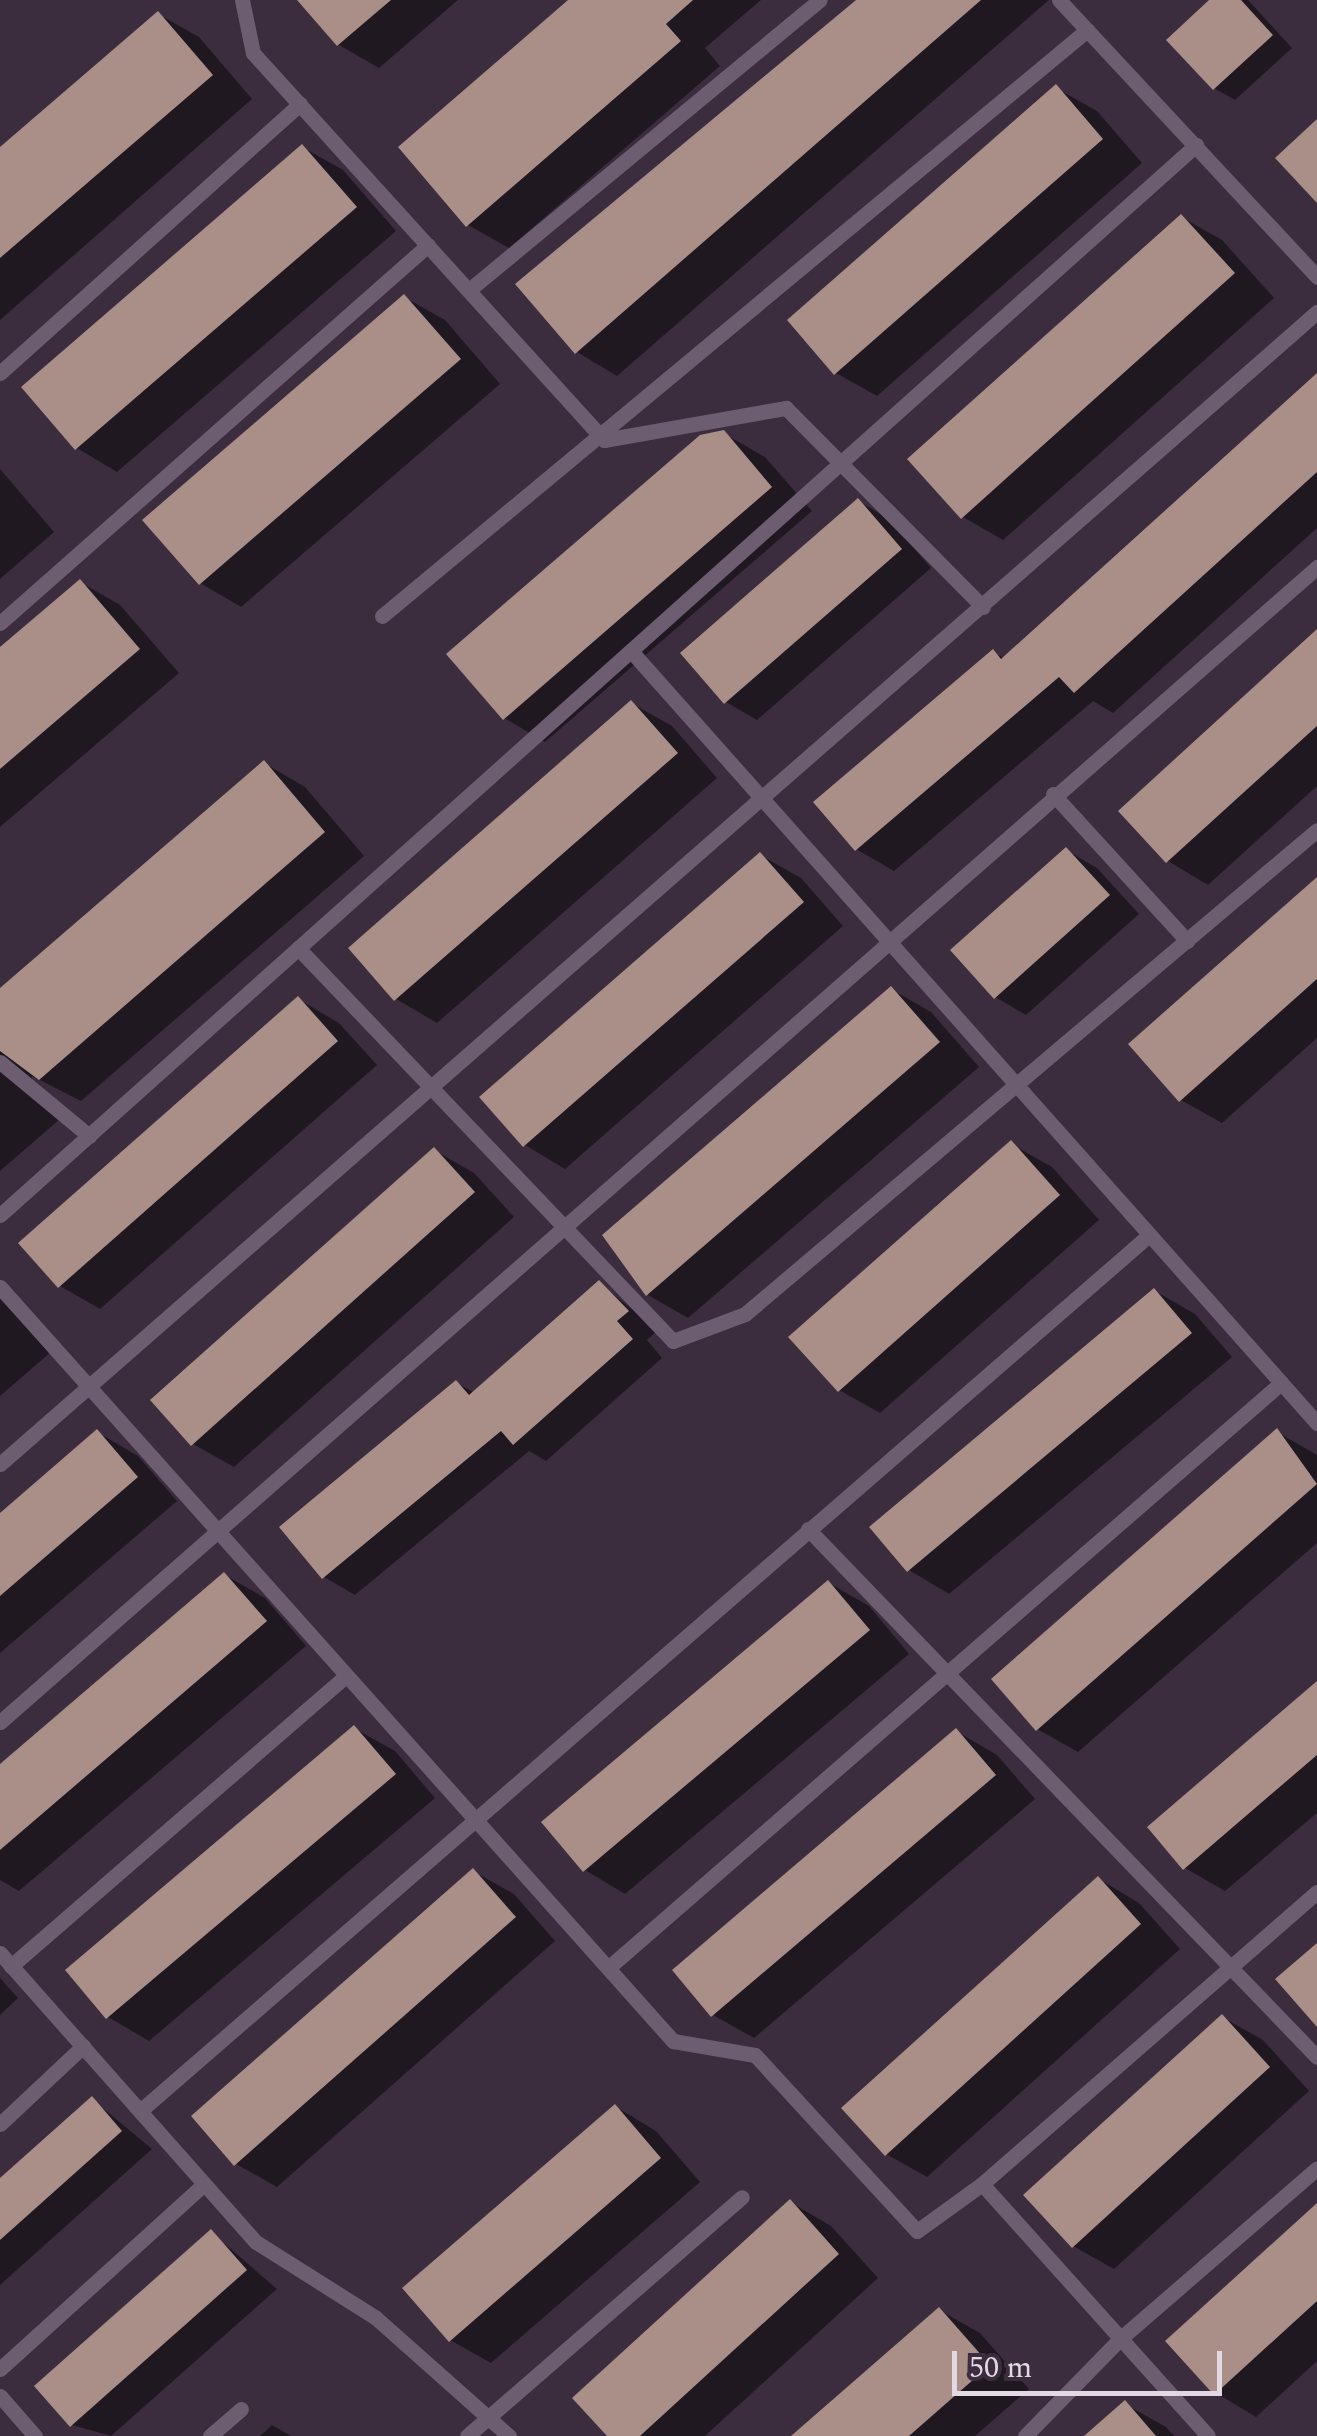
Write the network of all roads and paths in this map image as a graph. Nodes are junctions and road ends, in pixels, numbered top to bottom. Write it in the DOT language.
graph roads {
  1 [pos="242,0"];
  2 [pos="819,0"];
  3 [pos="1059,0"];
  4 [pos="1087,30"];
  5 [pos="300,104"];
  6 [pos="1196,146"];
  7 [pos="428,244"];
  8 [pos="1317,277"];
  9 [pos="469,290"];
  10 [pos="1317,312"];
  11 [pos="0,373"];
  12 [pos="604,440"];
  13 [pos="841,462"];
  14 [pos="1317,567"];
  15 [pos="982,608"];
  16 [pos="382,616"];
  17 [pos="0,623"];
  18 [pos="631,651"];
  19 [pos="758,794"];
  20 [pos="1052,794"];
  21 [pos="1317,830"];
  22 [pos="886,938"];
  23 [pos="1187,940"];
  24 [pos="298,948"];
  25 [pos="0,1062"];
  26 [pos="1016,1085"];
  27 [pos="429,1086"];
  28 [pos="88,1136"];
  29 [pos="0,1215"];
  30 [pos="562,1226"];
  31 [pos="1149,1235"];
  32 [pos="0,1286"];
  33 [pos="1281,1383"];
  34 [pos="88,1386"];
  35 [pos="1317,1424"];
  36 [pos="0,1464"];
  37 [pos="808,1529"];
  38 [pos="220,1534"];
  39 [pos="949,1672"];
  40 [pos="346,1676"];
  41 [pos="0,1722"];
  42 [pos="473,1818"];
  43 [pos="1317,1892"];
  44 [pos="6,1959"];
  45 [pos="1230,1964"];
  46 [pos="608,1968"];
  47 [pos="83,2046"];
  48 [pos="1317,2056"];
  49 [pos="140,2111"];
  50 [pos="0,2124"];
  51 [pos="1317,2168"];
  52 [pos="204,2184"];
  53 [pos="982,2184"];
  54 [pos="742,2197"];
  55 [pos="1121,2338"];
  56 [pos="0,2369"];
  57 [pos="0,2396"];
  58 [pos="241,2409"];
  59 [pos="487,2417"];
  60 [pos="35,2436"];
  61 [pos="210,2436"];
  62 [pos="468,2436"];
  63 [pos="509,2436"];
  64 [pos="1025,2436"];
  65 [pos="1208,2436"];
  1 -- 5 [label="lane"];
  2 -- 9 [label="lane"];
  3 -- 4 [label="lane"];
  4 -- 6 [label="lane"];
  4 -- 12 [label="lane"];
  5 -- 7 [label="lane"];
  5 -- 11 [label="lane"];
  6 -- 8 [label="lane"];
  6 -- 13 [label="lane"];
  7 -- 9 [label="lane"];
  7 -- 17 [label="lane"];
  9 -- 12 [label="lane"];
  10 -- 15 [label="lane"];
  12 -- 13 [label="lane"];
  12 -- 16 [label="lane"];
  13 -- 15 [label="lane"];
  13 -- 18 [label="lane"];
  14 -- 20 [label="lane"];
  15 -- 19 [label="lane"];
  18 -- 19 [label="lane"];
  18 -- 24 [label="lane"];
  19 -- 22 [label="lane"];
  19 -- 27 [label="lane"];
  20 -- 22 [label="lane"];
  20 -- 23 [label="lane"];
  21 -- 23 [label="lane"];
  22 -- 26 [label="lane"];
  22 -- 30 [label="lane"];
  23 -- 26 [label="lane"];
  24 -- 27 [label="lane"];
  24 -- 28 [label="lane"];
  25 -- 28 [label="lane"];
  26 -- 30 [label="lane"];
  26 -- 31 [label="lane"];
  27 -- 30 [label="lane"];
  27 -- 34 [label="lane"];
  28 -- 29 [label="lane"];
  30 -- 38 [label="lane"];
  31 -- 33 [label="lane"];
  31 -- 37 [label="lane"];
  32 -- 34 [label="lane"];
  33 -- 35 [label="lane"];
  33 -- 39 [label="lane"];
  34 -- 36 [label="lane"];
  34 -- 38 [label="lane"];
  37 -- 39 [label="lane"];
  37 -- 42 [label="lane"];
  38 -- 40 [label="lane"];
  38 -- 41 [label="lane"];
  39 -- 45 [label="lane"];
  39 -- 46 [label="lane"];
  40 -- 42 [label="lane"];
  40 -- 44 [label="lane"];
  42 -- 46 [label="lane"];
  42 -- 49 [label="lane"];
  43 -- 45 [label="lane"];
  44 -- 47 [label="lane"];
  45 -- 48 [label="lane"];
  45 -- 53 [label="lane"];
  46 -- 53 [label="lane"];
  47 -- 49 [label="lane"];
  47 -- 50 [label="lane"];
  49 -- 52 [label="lane"];
  51 -- 55 [label="lane"];
  52 -- 56 [label="lane"];
  52 -- 59 [label="lane"];
  53 -- 55 [label="lane"];
  54 -- 59 [label="lane"];
  55 -- 64 [label="lane"];
  55 -- 65 [label="lane"];
  57 -- 60 [label="lane"];
  58 -- 61 [label="lane"];
  59 -- 62 [label="lane"];
  59 -- 63 [label="lane"];
}
